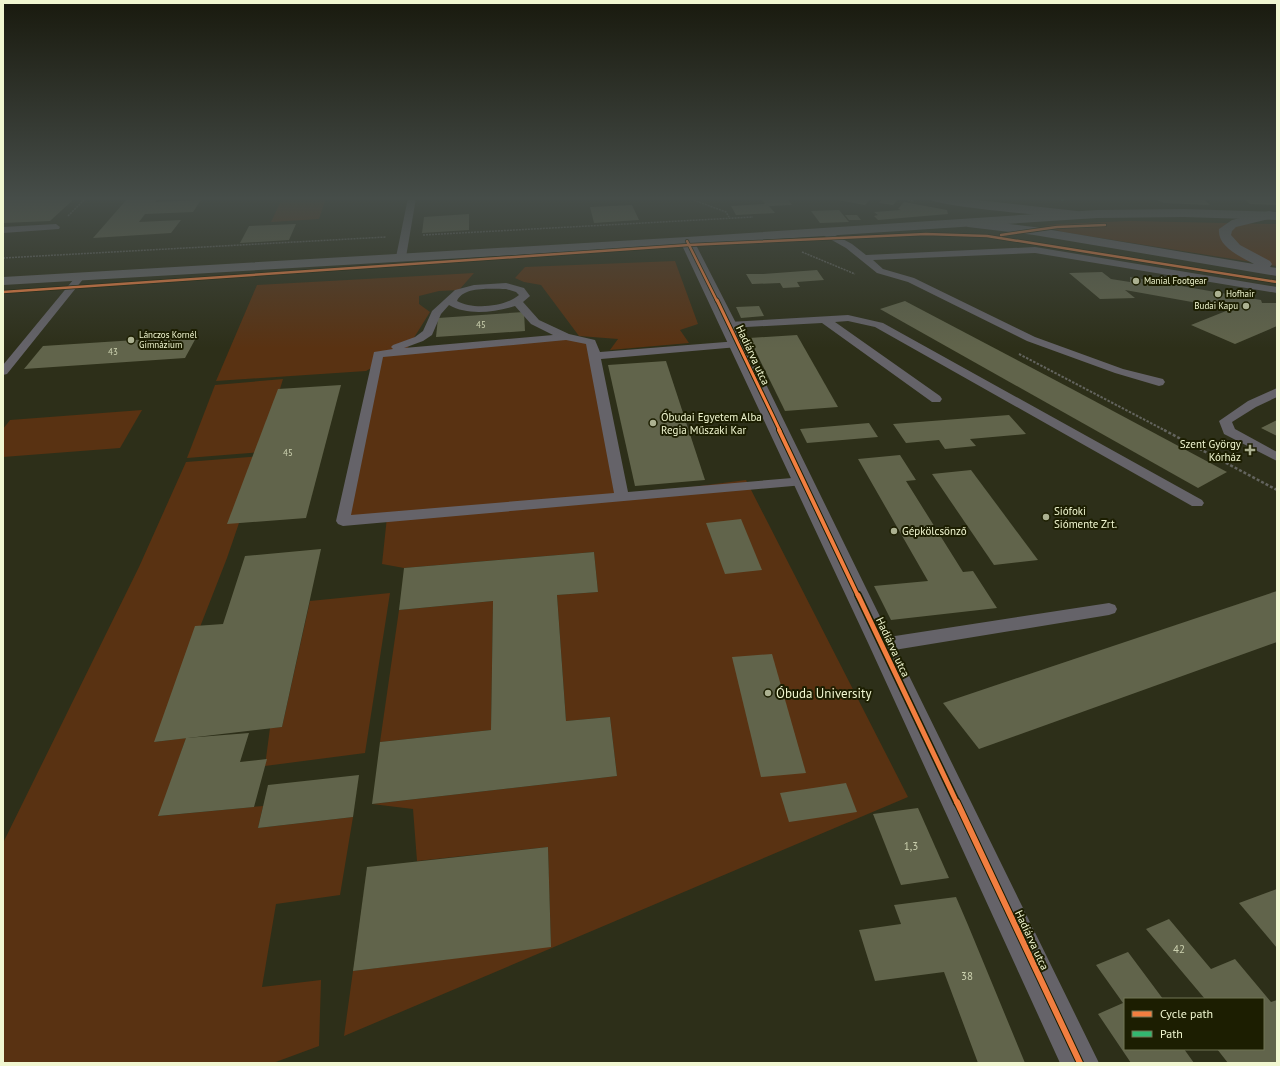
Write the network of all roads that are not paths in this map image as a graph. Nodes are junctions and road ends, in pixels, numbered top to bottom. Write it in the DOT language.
graph roads {
  1 [pos="403,248"];
  2 [pos="567,248"];
  3 [pos="690,248"];
  4 [pos="852,248"];
  5 [pos="1133,248"];
  6 [pos="1235,248"];
  7 [pos="402,257"];
  8 [pos="864,258"];
  9 [pos="1277,269"];
  10 [pos="1277,272"];
  11 [pos="82,276"];
  12 [pos="3,281"];
  13 [pos="1277,290"];
  14 [pos="451,298"];
  15 [pos="518,303"];
  16 [pos="824,319"];
  17 [pos="733,334"];
  18 [pos="566,337"];
  19 [pos="378,354"];
  20 [pos="595,356"];
  21 [pos="3,372"];
  22 [pos="1159,382"];
  23 [pos="1277,392"];
  24 [pos="936,399"];
  25 [pos="1277,457"];
  26 [pos="804,481"];
  27 [pos="622,497"];
  28 [pos="1197,503"];
  29 [pos="1109,610"];
  30 [pos="882,645"];
  31 [pos="1080,1063"];
  1 -- 7 [label="lane"];
  2 -- 7 [label="main road"];
  3 -- 17 [label="street, Hadiárva utca"];
  4 -- 8 [label="lane"];
  5 -- 10 [label="street"];
  6 -- 9 [label="street"];
  7 -- 11 [label="main road"];
  8 -- 13 [label="lane"];
  8 -- 22 [label="lane"];
  11 -- 12 [label="main road"];
  11 -- 21 [label="lane"];
  14 -- 15 [label="lane"];
  14 -- 15 [label="lane"];
  14 -- 19 [label="lane"];
  15 -- 18 [label="lane"];
  16 -- 17 [label="lane"];
  16 -- 24 [label="lane"];
  16 -- 28 [label="lane"];
  17 -- 20 [label="lane"];
  17 -- 26 [label="street, Hadiárva utca"];
  18 -- 19 [label="lane"];
  18 -- 20 [label="lane"];
  19 -- 27 [label="lane"];
  20 -- 27 [label="lane"];
  23 -- 25 [label="lane"];
  26 -- 27 [label="lane"];
  26 -- 30 [label="street, Hadiárva utca"];
  29 -- 30 [label="lane"];
  30 -- 31 [label="street, Hadiárva utca"];
}
